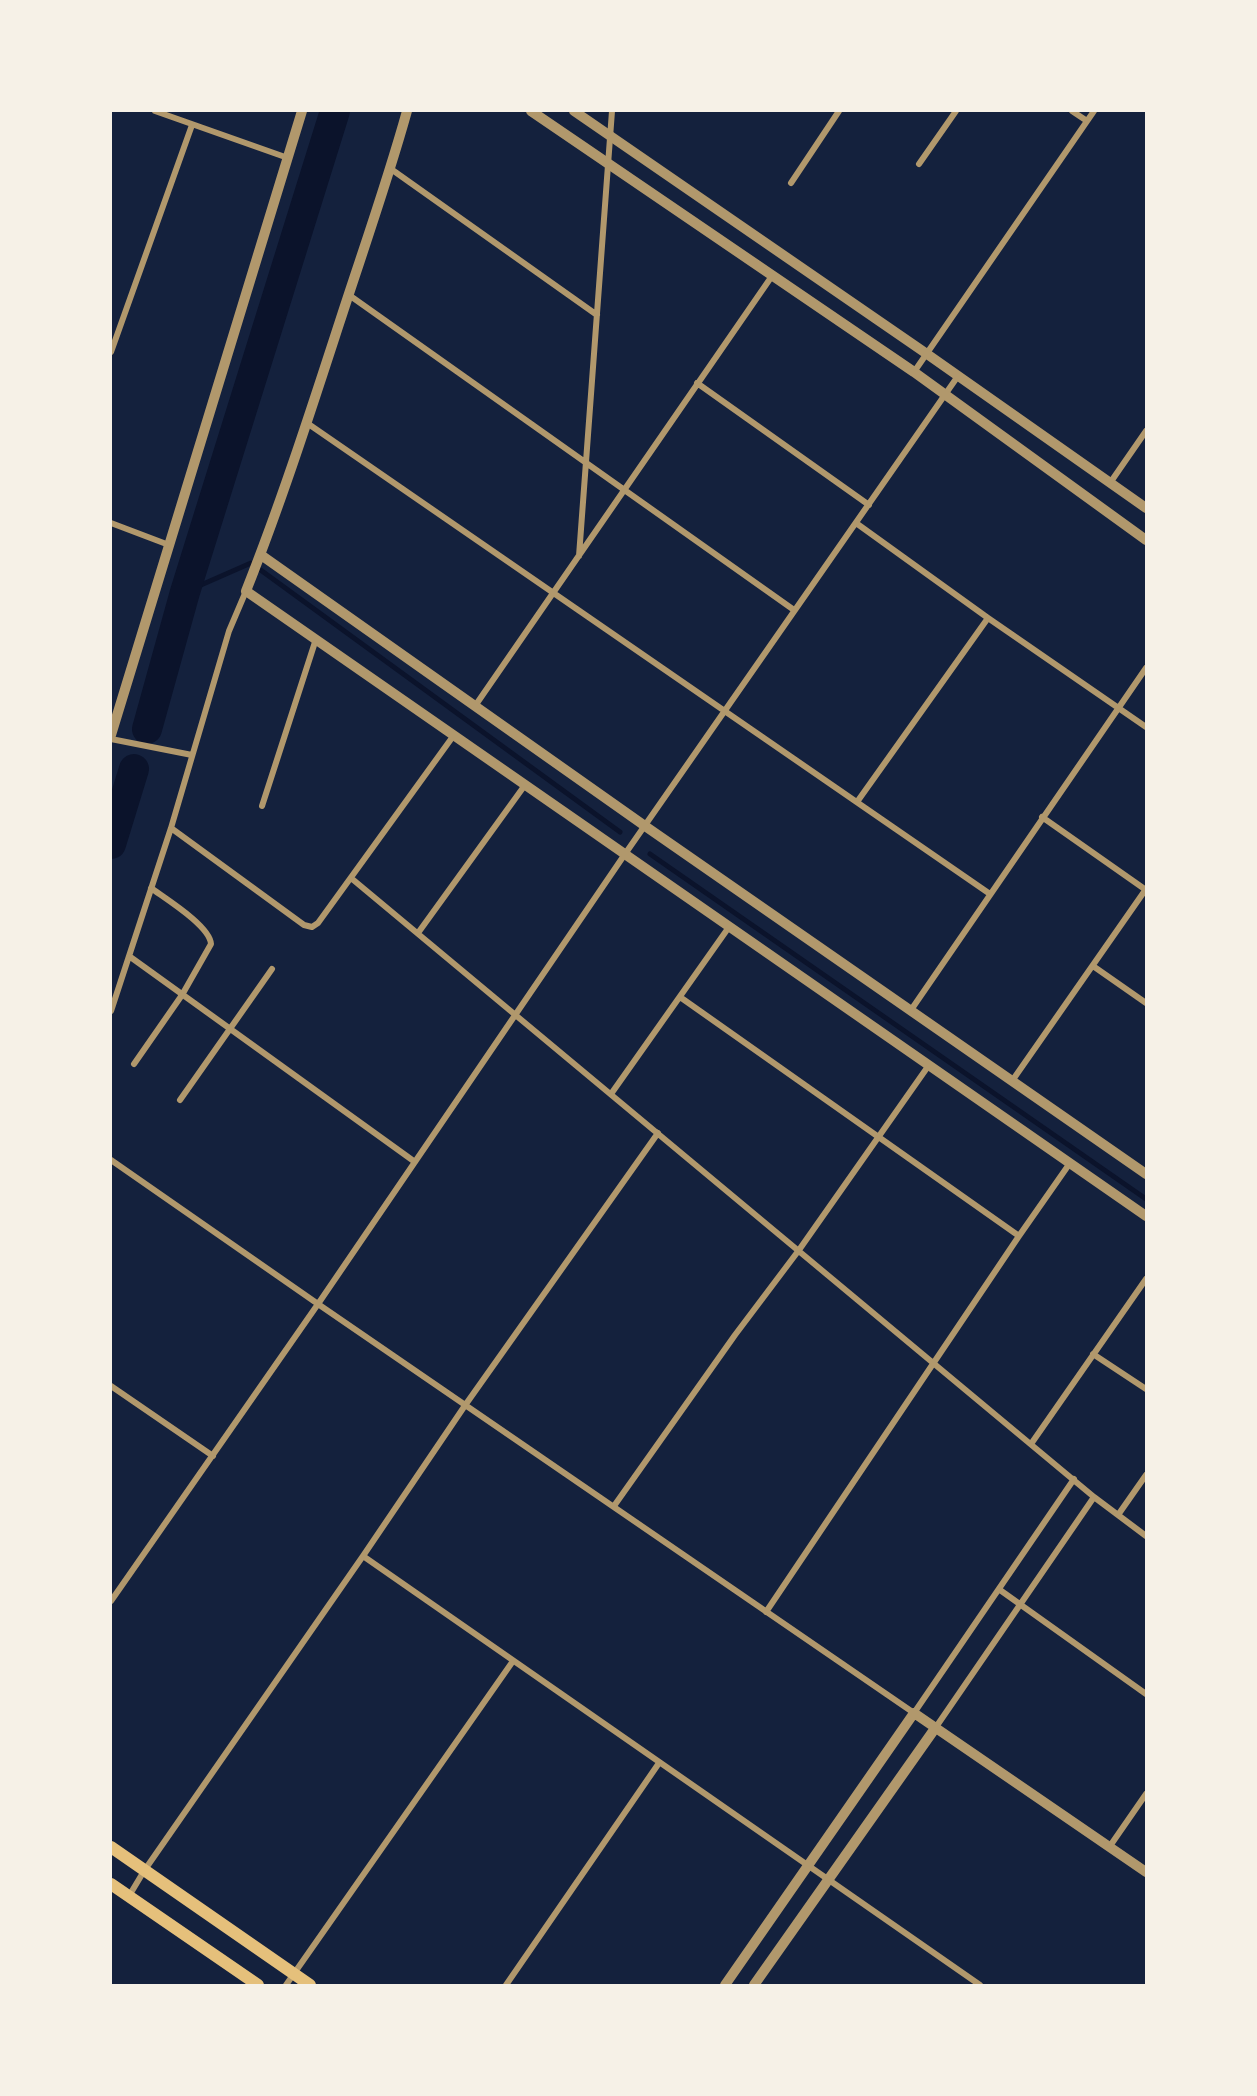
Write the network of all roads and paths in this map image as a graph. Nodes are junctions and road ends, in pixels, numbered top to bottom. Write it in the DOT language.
graph roads {
  1 [pos="155,111"];
  2 [pos="302,111"];
  3 [pos="407,111"];
  4 [pos="531,111"];
  5 [pos="574,111"];
  6 [pos="612,111"];
  7 [pos="839,111"];
  8 [pos="956,111"];
  9 [pos="1072,111"];
  10 [pos="1094,111"];
  11 [pos="1087,121"];
  12 [pos="192,125"];
  13 [pos="610,136"];
  14 [pos="288,158"];
  15 [pos="608,163"];
  16 [pos="919,164"];
  17 [pos="391,169"];
  18 [pos="791,183"];
  19 [pos="772,276"];
  20 [pos="349,295"];
  21 [pos="597,315"];
  22 [pos="111,352"];
  23 [pos="927,354"];
  24 [pos="914,372"];
  25 [pos="958,376"];
  26 [pos="697,383"];
  27 [pos="946,395"];
  28 [pos="307,423"];
  29 [pos="1146,431"];
  30 [pos="586,462"];
  31 [pos="1110,483"];
  32 [pos="625,490"];
  33 [pos="869,505"];
  34 [pos="1146,508"];
  35 [pos="111,523"];
  36 [pos="856,523"];
  37 [pos="1146,540"];
  38 [pos="170,545"];
  39 [pos="261,555"];
  40 [pos="579,558"];
  41 [pos="246,591"];
  42 [pos="554,593"];
  43 [pos="794,610"];
  44 [pos="988,618"];
  45 [pos="316,639"];
  46 [pos="1146,668"];
  47 [pos="116,700"];
  48 [pos="475,706"];
  49 [pos="1118,708"];
  50 [pos="724,711"];
  51 [pos="1146,727"];
  52 [pos="111,735"];
  53 [pos="454,735"];
  54 [pos="111,740"];
  55 [pos="192,755"];
  56 [pos="525,784"];
  57 [pos="857,802"];
  58 [pos="262,806"];
  59 [pos="1042,817"];
  60 [pos="645,826"];
  61 [pos="171,828"];
  62 [pos="625,854"];
  63 [pos="351,878"];
  64 [pos="151,888"];
  65 [pos="1146,890"];
  66 [pos="990,894"];
  67 [pos="729,927"];
  68 [pos="418,933"];
  69 [pos="129,956"];
  70 [pos="1093,966"];
  71 [pos="272,969"];
  72 [pos="182,994"];
  73 [pos="680,997"];
  74 [pos="1146,1003"];
  75 [pos="911,1010"];
  76 [pos="111,1011"];
  77 [pos="515,1015"];
  78 [pos="230,1029"];
  79 [pos="134,1064"];
  80 [pos="929,1065"];
  81 [pos="1012,1081"];
  82 [pos="611,1094"];
  83 [pos="180,1100"];
  84 [pos="658,1133"];
  85 [pos="879,1137"];
  86 [pos="111,1160"];
  87 [pos="415,1162"];
  88 [pos="1070,1163"];
  89 [pos="1146,1174"];
  90 [pos="1146,1216"];
  91 [pos="1019,1236"];
  92 [pos="799,1250"];
  93 [pos="1146,1279"];
  94 [pos="318,1304"];
  95 [pos="1093,1354"];
  96 [pos="934,1363"];
  97 [pos="111,1386"];
  98 [pos="1146,1389"];
  99 [pos="466,1404"];
  100 [pos="1031,1444"];
  101 [pos="213,1456"];
  102 [pos="1146,1474"];
  103 [pos="1074,1479"];
  104 [pos="1094,1497"];
  105 [pos="614,1506"];
  106 [pos="1118,1515"];
  107 [pos="1146,1536"];
  108 [pos="363,1556"];
  109 [pos="1000,1590"];
  110 [pos="111,1601"];
  111 [pos="1019,1604"];
  112 [pos="766,1612"];
  113 [pos="513,1661"];
  114 [pos="1146,1694"];
  115 [pos="914,1713"];
  116 [pos="936,1727"];
  117 [pos="659,1763"];
  118 [pos="1146,1794"];
  119 [pos="1110,1846"];
  120 [pos="111,1847"];
  121 [pos="808,1867"];
  122 [pos="144,1871"];
  123 [pos="1146,1872"];
  124 [pos="827,1880"];
  125 [pos="111,1884"];
  126 [pos="129,1896"];
  127 [pos="294,1974"];
  128 [pos="975,1984"];
  129 [pos="258,1985"];
  130 [pos="286,1985"];
  131 [pos="310,1985"];
  132 [pos="506,1985"];
  133 [pos="725,1985"];
  134 [pos="754,1985"];
  1 -- 12 [label="street"];
  2 -- 14 [label="street"];
  3 -- 17 [label="street"];
  4 -- 15 [label="street"];
  5 -- 13 [label="street"];
  6 -- 13 [label="street"];
  7 -- 18 [label="street"];
  8 -- 16 [label="street"];
  9 -- 11 [label="street"];
  10 -- 11 [label="street"];
  11 -- 23 [label="street"];
  12 -- 14 [label="street"];
  12 -- 22 [label="street"];
  13 -- 15 [label="street"];
  13 -- 23 [label="street"];
  14 -- 38 [label="street"];
  15 -- 19 [label="street"];
  15 -- 21 [label="street"];
  17 -- 20 [label="street"];
  17 -- 21 [label="street"];
  19 -- 24 [label="street"];
  19 -- 26 [label="street"];
  20 -- 28 [label="street"];
  20 -- 30 [label="street"];
  21 -- 30 [label="street"];
  23 -- 24 [label="street"];
  23 -- 25 [label="street"];
  24 -- 27 [label="street"];
  25 -- 27 [label="street"];
  25 -- 31 [label="street"];
  26 -- 32 [label="street"];
  26 -- 33 [label="street"];
  27 -- 33 [label="street"];
  27 -- 37 [label="street"];
  28 -- 39 [label="street"];
  28 -- 42 [label="street"];
  29 -- 31 [label="street"];
  30 -- 32 [label="street"];
  30 -- 40 [label="street"];
  31 -- 34 [label="street"];
  32 -- 40 [label="street"];
  32 -- 43 [label="street"];
  33 -- 36 [label="street"];
  35 -- 38 [label="street"];
  36 -- 43 [label="street"];
  36 -- 44 [label="street"];
  38 -- 47 [label="street"];
  39 -- 41 [label="street"];
  39 -- 48 [label="street"];
  40 -- 42 [label="street"];
  41 -- 45 [label="street"];
  41 -- 55 [label="street"];
  42 -- 48 [label="street"];
  42 -- 50 [label="street"];
  43 -- 50 [label="street"];
  44 -- 49 [label="street"];
  44 -- 57 [label="street"];
  45 -- 53 [label="street"];
  45 -- 58 [label="street"];
  46 -- 49 [label="street"];
  47 -- 52 [label="street"];
  48 -- 60 [label="street"];
  49 -- 51 [label="street"];
  49 -- 59 [label="street"];
  50 -- 57 [label="street"];
  50 -- 60 [label="street"];
  53 -- 56 [label="street"];
  53 -- 63 [label="street"];
  54 -- 55 [label="street"];
  55 -- 61 [label="street"];
  56 -- 62 [label="street"];
  56 -- 68 [label="street"];
  57 -- 66 [label="street"];
  59 -- 65 [label="street"];
  59 -- 66 [label="street"];
  60 -- 62 [label="street"];
  60 -- 75 [label="street"];
  61 -- 63 [label="street"];
  61 -- 64 [label="street"];
  62 -- 67 [label="street"];
  62 -- 77 [label="street"];
  63 -- 68 [label="street"];
  64 -- 69 [label="street"];
  64 -- 72 [label="street"];
  65 -- 70 [label="street"];
  66 -- 75 [label="street"];
  67 -- 73 [label="street"];
  67 -- 80 [label="street"];
  68 -- 77 [label="street"];
  69 -- 72 [label="street"];
  69 -- 76 [label="street"];
  70 -- 74 [label="street"];
  70 -- 81 [label="street"];
  71 -- 78 [label="street"];
  72 -- 78 [label="street"];
  72 -- 79 [label="street"];
  73 -- 82 [label="street"];
  73 -- 85 [label="street"];
  75 -- 81 [label="street"];
  77 -- 82 [label="street"];
  77 -- 87 [label="street"];
  78 -- 83 [label="street"];
  78 -- 87 [label="street"];
  80 -- 85 [label="street"];
  80 -- 88 [label="street"];
  81 -- 89 [label="street"];
  82 -- 84 [label="street"];
  84 -- 92 [label="street"];
  84 -- 99 [label="street"];
  85 -- 91 [label="street"];
  85 -- 92 [label="street"];
  86 -- 94 [label="street"];
  87 -- 94 [label="street"];
  88 -- 90 [label="street"];
  88 -- 91 [label="street"];
  91 -- 96 [label="street"];
  92 -- 96 [label="street"];
  92 -- 105 [label="street"];
  93 -- 95 [label="street"];
  94 -- 99 [label="street"];
  94 -- 101 [label="street"];
  95 -- 98 [label="street"];
  95 -- 100 [label="street"];
  96 -- 100 [label="street"];
  96 -- 112 [label="street"];
  97 -- 101 [label="street"];
  99 -- 105 [label="street"];
  99 -- 108 [label="street"];
  100 -- 103 [label="street"];
  101 -- 110 [label="street"];
  102 -- 106 [label="street"];
  103 -- 104 [label="street"];
  103 -- 109 [label="street"];
  104 -- 106 [label="street"];
  104 -- 111 [label="street"];
  105 -- 112 [label="street"];
  106 -- 107 [label="street"];
  108 -- 113 [label="street"];
  108 -- 122 [label="street"];
  109 -- 111 [label="street"];
  109 -- 115 [label="street"];
  111 -- 114 [label="street"];
  111 -- 116 [label="street"];
  112 -- 115 [label="street"];
  113 -- 117 [label="street"];
  113 -- 127 [label="street"];
  115 -- 116 [label="street"];
  115 -- 121 [label="street"];
  116 -- 119 [label="street"];
  116 -- 124 [label="street"];
  117 -- 121 [label="street"];
  117 -- 132 [label="street"];
  118 -- 119 [label="street"];
  119 -- 123 [label="street"];
  120 -- 122 [label="main road"];
  121 -- 124 [label="street"];
  121 -- 133 [label="street"];
  122 -- 126 [label="street"];
  122 -- 127 [label="main road"];
  124 -- 128 [label="street"];
  124 -- 134 [label="street"];
  125 -- 126 [label="main road"];
  126 -- 129 [label="main road"];
  127 -- 130 [label="street"];
  127 -- 131 [label="main road"];
}
